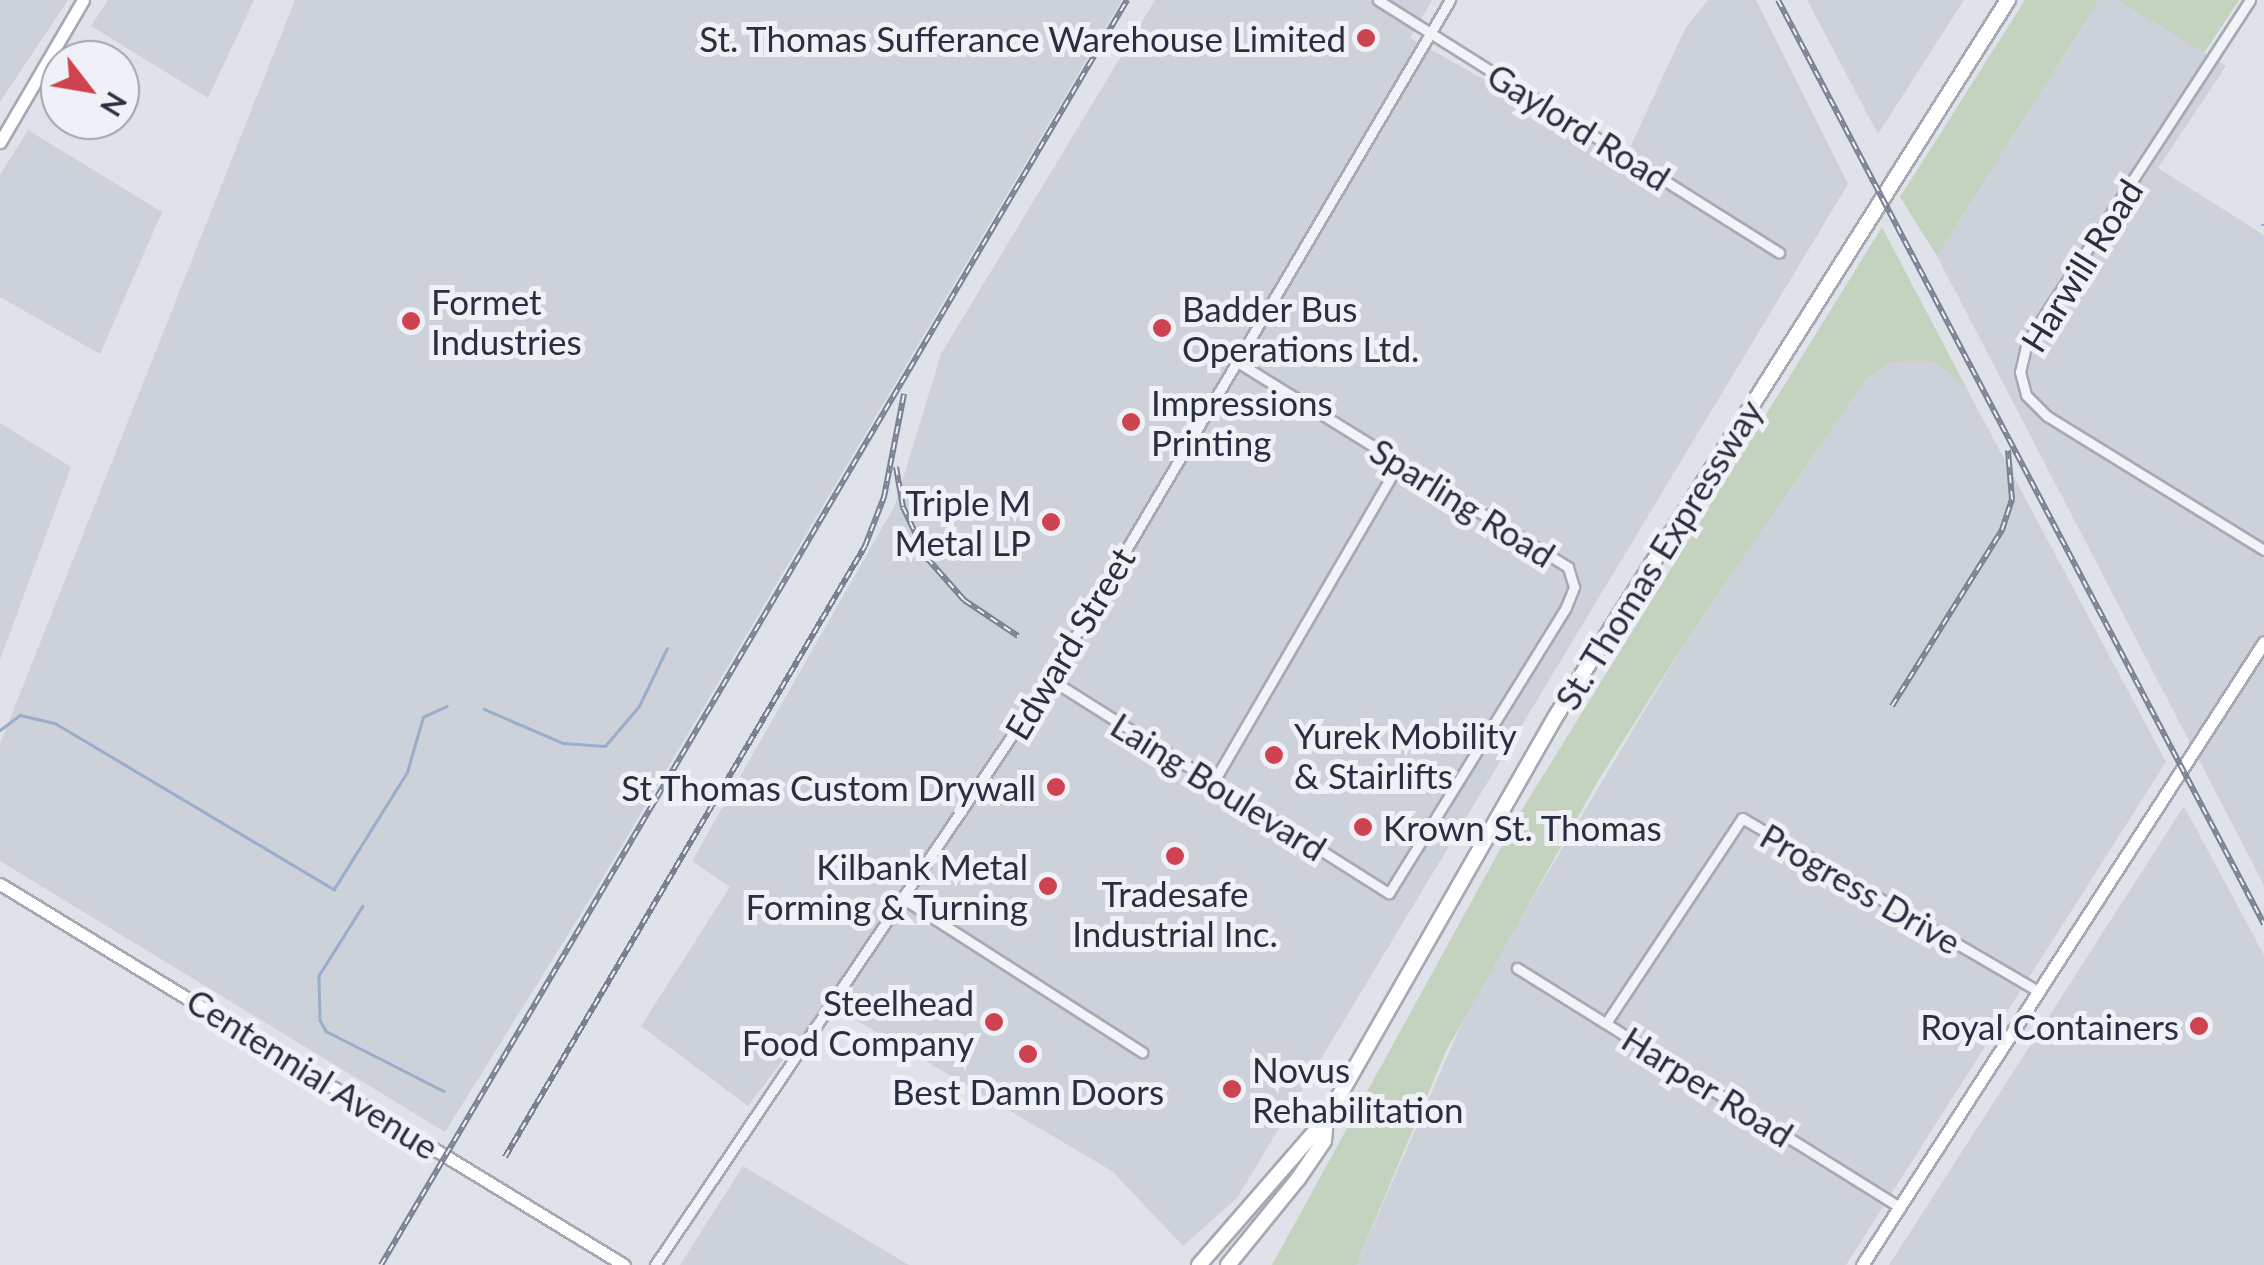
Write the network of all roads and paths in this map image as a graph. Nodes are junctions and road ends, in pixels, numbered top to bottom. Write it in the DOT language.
graph roads {
  1 [pos="83,0"];
  2 [pos="1378,0"];
  3 [pos="1450,0"];
  4 [pos="2008,0"];
  5 [pos="2250,0"];
  6 [pos="1431,32"];
  7 [pos="0,142"];
  8 [pos="1779,254"];
  9 [pos="1238,362"];
  10 [pos="1400,462"];
  11 [pos="2264,550"];
  12 [pos="2264,642"];
  13 [pos="1050,679"];
  14 [pos="1214,781"];
  15 [pos="0,884"];
  16 [pos="1389,892"];
  17 [pos="906,900"];
  18 [pos="1516,968"];
  19 [pos="2038,991"];
  20 [pos="1606,1022"];
  21 [pos="1142,1052"];
  22 [pos="1326,1119"];
  23 [pos="1898,1206"];
  24 [pos="624,1265"];
  25 [pos="655,1265"];
  26 [pos="1199,1265"];
  27 [pos="1228,1265"];
  28 [pos="1862,1265"];
  1 -- 7 [label="main road"];
  2 -- 6 [label="street, Gaylord Road"];
  3 -- 6 [label="street, Edward Street"];
  4 -- 22 [label="highway, St. Thomas Expressway"];
  5 -- 11 [label="street, Harwill Road"];
  6 -- 8 [label="street, Gaylord Road"];
  6 -- 9 [label="street, Edward Street"];
  9 -- 10 [label="street, Sparling Road"];
  9 -- 13 [label="street, Edward Street"];
  10 -- 14 [label="street"];
  10 -- 16 [label="street, Sparling Road"];
  12 -- 19 [label="main road"];
  13 -- 14 [label="street, Laing Boulevard"];
  13 -- 17 [label="street, Edward Street"];
  14 -- 16 [label="street, Laing Boulevard"];
  15 -- 24 [label="main road, Centennial Avenue"];
  17 -- 21 [label="street"];
  17 -- 25 [label="street, Edward Street"];
  18 -- 20 [label="street, Harper Road"];
  19 -- 20 [label="street, Progress Drive"];
  19 -- 23 [label="main road"];
  20 -- 23 [label="street, Harper Road"];
  22 -- 26 [label="highway, St. Thomas Expressway"];
  22 -- 27 [label="highway, St. Thomas Expressway"];
  23 -- 28 [label="main road"];
}
